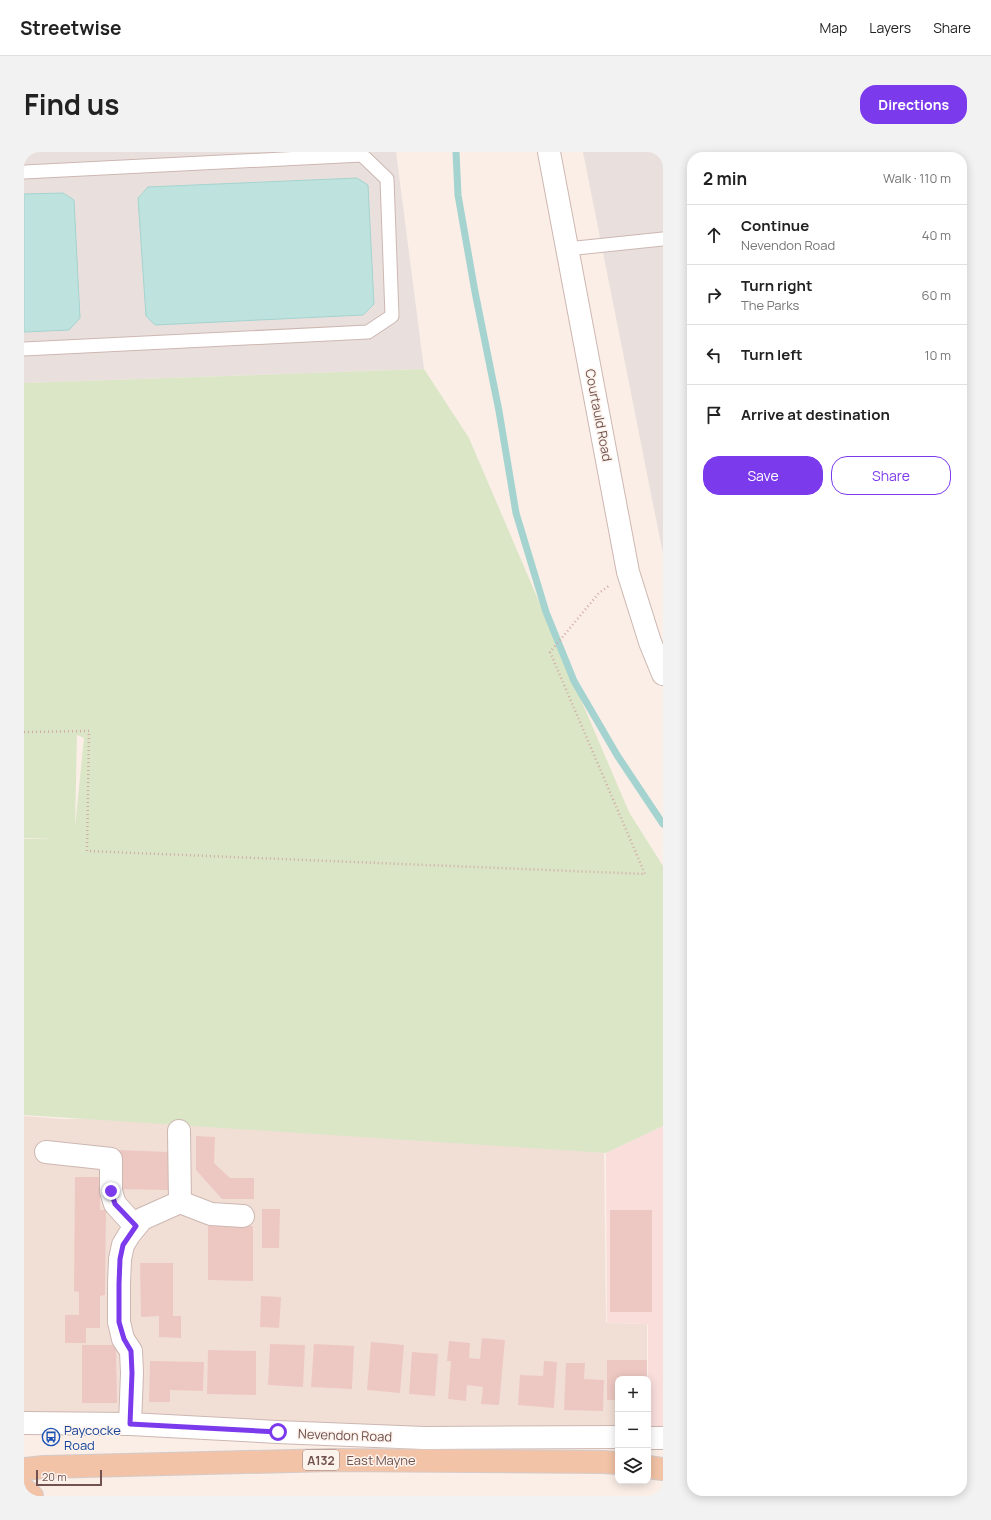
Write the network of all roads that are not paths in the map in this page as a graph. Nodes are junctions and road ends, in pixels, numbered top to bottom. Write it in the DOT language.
graph roads {
  1 [pos="549,152"];
  2 [pos="361,154"];
  3 [pos="24,172"];
  4 [pos="663,239"];
  5 [pos="567,249"];
  6 [pos="24,349"];
  7 [pos="663,674"];
  8 [pos="179,1131"];
  9 [pos="46,1152"];
  10 [pos="180,1202"];
  11 [pos="243,1216"];
  12 [pos="136,1226"];
  13 [pos="24,1424"];
  14 [pos="130,1424"];
  15 [pos="615,1437"];
  16 [pos="651,1438"];
  17 [pos="663,1438"];
  18 [pos="615,1463"];
  19 [pos="651,1467"];
  20 [pos="24,1469"];
  21 [pos="663,1469"];
  22 [pos="24,1489"];
  23 [pos="32,1496"];
  1 -- 5 [label="street, Courtauld Road"];
  2 -- 3 [label="lane"];
  2 -- 6 [label="lane"];
  4 -- 5 [label="lane"];
  5 -- 7 [label="street, Courtauld Road"];
  8 -- 10 [label="street"];
  9 -- 12 [label="street"];
  10 -- 11 [label="street"];
  10 -- 12 [label="street"];
  12 -- 14 [label="street"];
  13 -- 14 [label="street, Nevendon Road"];
  14 -- 15 [label="street, Nevendon Road"];
  16 -- 17 [label="street"];
  18 -- 20 [label="main road, East Mayne / A132"];
  19 -- 21 [label="main road"];
  22 -- 23 [label="main road"];
}
